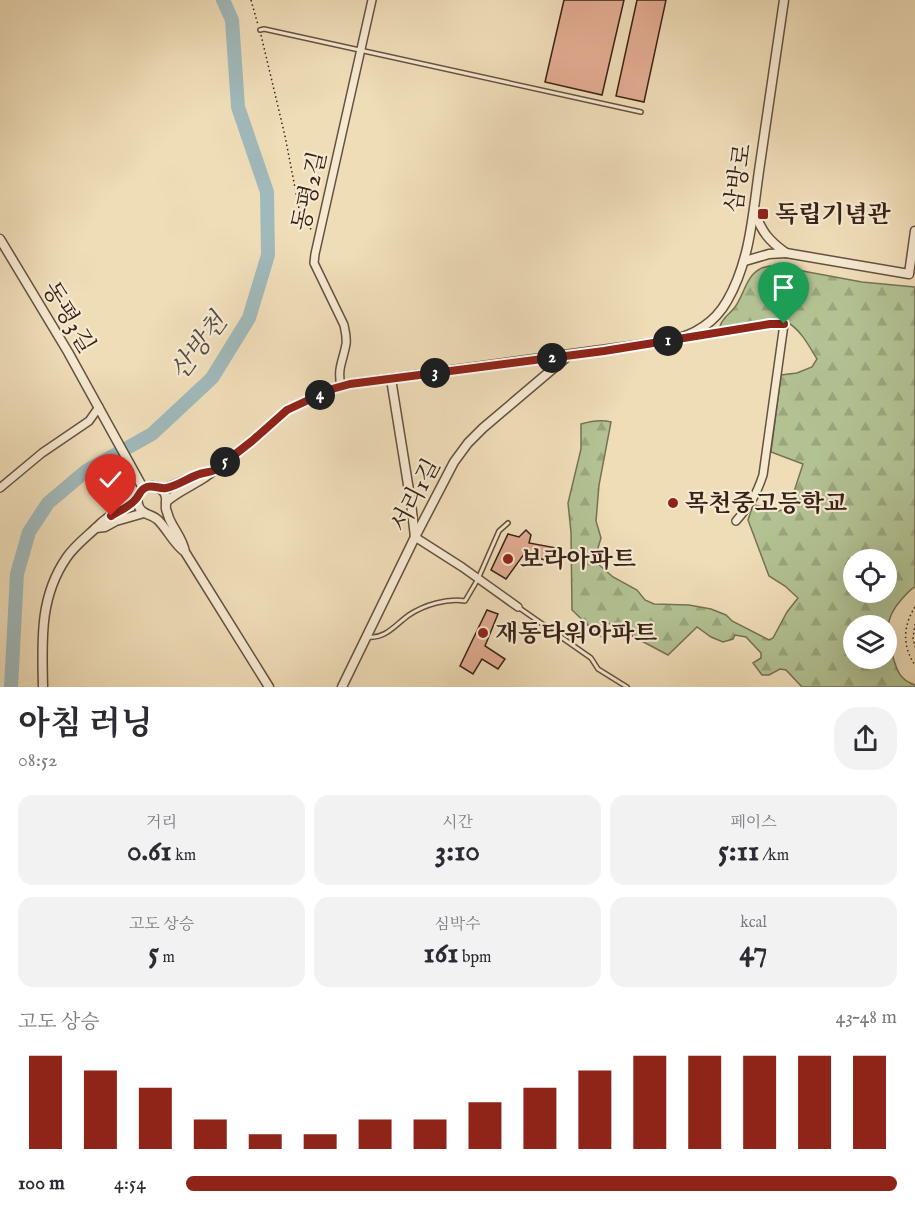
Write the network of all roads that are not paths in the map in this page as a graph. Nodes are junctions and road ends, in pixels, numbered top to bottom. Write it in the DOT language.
graph roads {
  1 [pos="372,0"];
  2 [pos="784,0"];
  3 [pos="260,30"];
  4 [pos="361,51"];
  5 [pos="641,112"];
  6 [pos="753,210"];
  7 [pos="915,231"];
  8 [pos="0,239"];
  9 [pos="786,253"];
  10 [pos="745,261"];
  11 [pos="912,275"];
  12 [pos="684,338"];
  13 [pos="569,356"];
  14 [pos="391,379"];
  15 [pos="341,387"];
  16 [pos="101,411"];
  17 [pos="209,473"];
  18 [pos="0,488"];
  19 [pos="143,488"];
  20 [pos="160,489"];
  21 [pos="138,497"];
  22 [pos="166,504"];
  23 [pos="147,514"];
  24 [pos="736,521"];
  25 [pos="508,523"];
  26 [pos="96,528"];
  27 [pos="415,537"];
  28 [pos="185,552"];
  29 [pos="478,579"];
  30 [pos="518,607"];
  31 [pos="366,637"];
  32 [pos="44,687"];
  33 [pos="269,687"];
  34 [pos="342,687"];
  35 [pos="627,687"];
  1 -- 4 [label="street, 동평2길"];
  2 -- 6 [label="street, 삼방로"];
  3 -- 4 [label="lane"];
  4 -- 5 [label="lane"];
  4 -- 15 [label="street, 동평2길"];
  6 -- 9 [label="street"];
  6 -- 10 [label="street, 삼방로"];
  7 -- 11 [label="street"];
  8 -- 16 [label="street, 동평3길"];
  9 -- 10 [label="street"];
  9 -- 11 [label="street"];
  10 -- 12 [label="street, 삼방로"];
  12 -- 13 [label="street, 삼방로"];
  12 -- 24 [label="street, 삼방로"];
  13 -- 14 [label="street, 삼방로"];
  13 -- 27 [label="street, 서리1길"];
  14 -- 15 [label="street, 삼방로"];
  14 -- 27 [label="street"];
  15 -- 17 [label="street, 삼방로"];
  16 -- 18 [label="street"];
  16 -- 19 [label="street, 동평3길"];
  17 -- 20 [label="street, 삼방로"];
  17 -- 22 [label="street, 삼방로"];
  19 -- 20 [label="street"];
  19 -- 21 [label="street"];
  20 -- 22 [label="street"];
  21 -- 23 [label="street"];
  21 -- 26 [label="street"];
  22 -- 23 [label="street"];
  22 -- 28 [label="street"];
  23 -- 26 [label="street"];
  23 -- 28 [label="street"];
  25 -- 29 [label="lane"];
  26 -- 32 [label="street"];
  27 -- 29 [label="street"];
  27 -- 31 [label="street, 서리1길"];
  28 -- 33 [label="street"];
  29 -- 30 [label="street"];
  29 -- 31 [label="lane"];
  30 -- 35 [label="lane"];
  31 -- 34 [label="street, 서리1길"];
}
